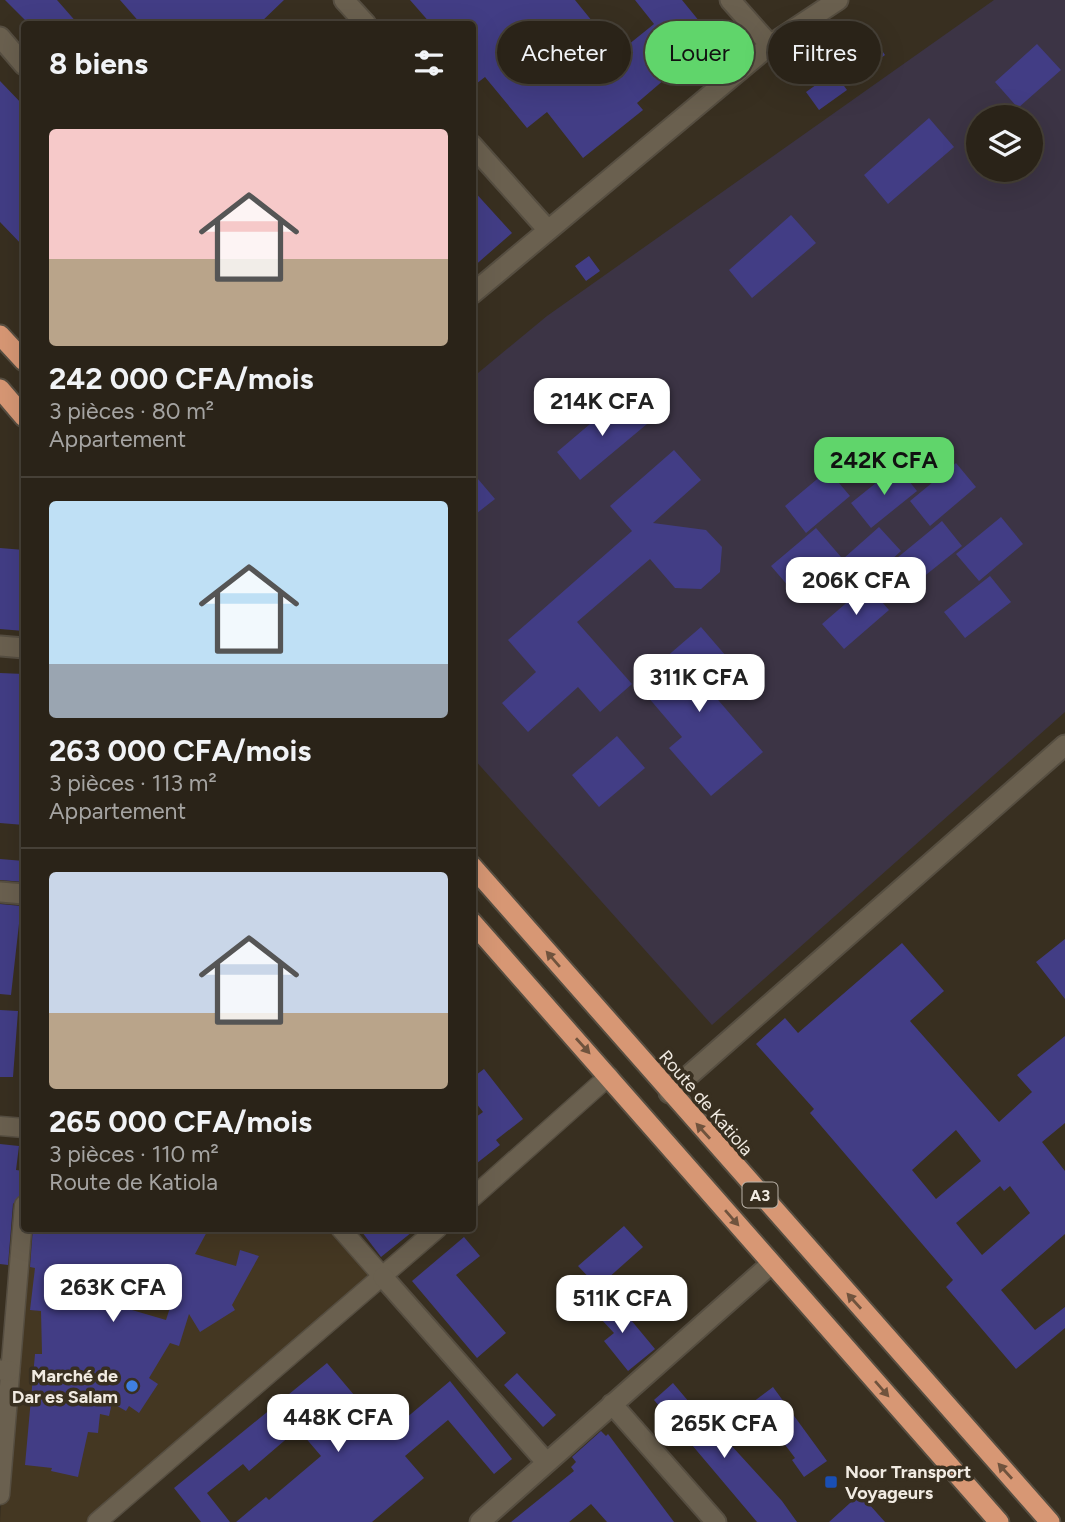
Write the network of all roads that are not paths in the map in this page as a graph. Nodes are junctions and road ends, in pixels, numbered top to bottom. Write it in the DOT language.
graph roads {
  1 [pos="344,0"];
  2 [pos="730,0"];
  3 [pos="838,0"];
  4 [pos="363,21"];
  5 [pos="806,21"];
  6 [pos="0,37"];
  7 [pos="768,43"];
  8 [pos="768,47"];
  9 [pos="21,62"];
  10 [pos="476,149"];
  11 [pos="547,229"];
  12 [pos="476,291"];
  13 [pos="0,335"];
  14 [pos="21,358"];
  15 [pos="0,390"];
  16 [pos="21,414"];
  17 [pos="0,646"];
  18 [pos="21,649"];
  19 [pos="1065,745"];
  20 [pos="476,871"];
  21 [pos="0,892"];
  22 [pos="21,894"];
  23 [pos="476,926"];
  24 [pos="609,1076"];
  25 [pos="669,1093"];
  26 [pos="0,1126"];
  27 [pos="21,1128"];
  28 [pos="476,1194"];
  29 [pos="21,1231"];
  30 [pos="344,1232"];
  31 [pos="434,1232"];
  32 [pos="771,1264"];
  33 [pos="383,1277"];
  34 [pos="5,1371"];
  35 [pos="612,1404"];
  36 [pos="546,1462"];
  37 [pos="0,1495"];
  38 [pos="97,1522"];
  39 [pos="480,1522"];
  40 [pos="716,1522"];
  41 [pos="999,1522"];
  42 [pos="1050,1522"];
  1 -- 4 [label="street"];
  2 -- 7 [label="street"];
  3 -- 5 [label="street"];
  6 -- 9 [label="street"];
  8 -- 11 [label="street"];
  10 -- 11 [label="street"];
  11 -- 12 [label="street"];
  13 -- 14 [label="highway"];
  15 -- 16 [label="highway"];
  17 -- 18 [label="street"];
  19 -- 25 [label="street"];
  25 -- 20 [label="highway, Route de Katiola / A3, one-way"];
  21 -- 22 [label="street"];
  23 -- 24 [label="highway, A3, one-way"];
  24 -- 28 [label="street"];
  24 -- 32 [label="highway, A3, one-way"];
  42 -- 25 [label="highway, Route de Katiola / A3, one-way"];
  26 -- 27 [label="street"];
  29 -- 34 [label="street"];
  30 -- 33 [label="street"];
  31 -- 33 [label="street"];
  32 -- 35 [label="street"];
  32 -- 41 [label="highway, A3, one-way"];
  33 -- 36 [label="street"];
  33 -- 38 [label="street"];
  34 -- 37 [label="street"];
  35 -- 36 [label="street"];
  35 -- 40 [label="street"];
  36 -- 39 [label="street"];
}
